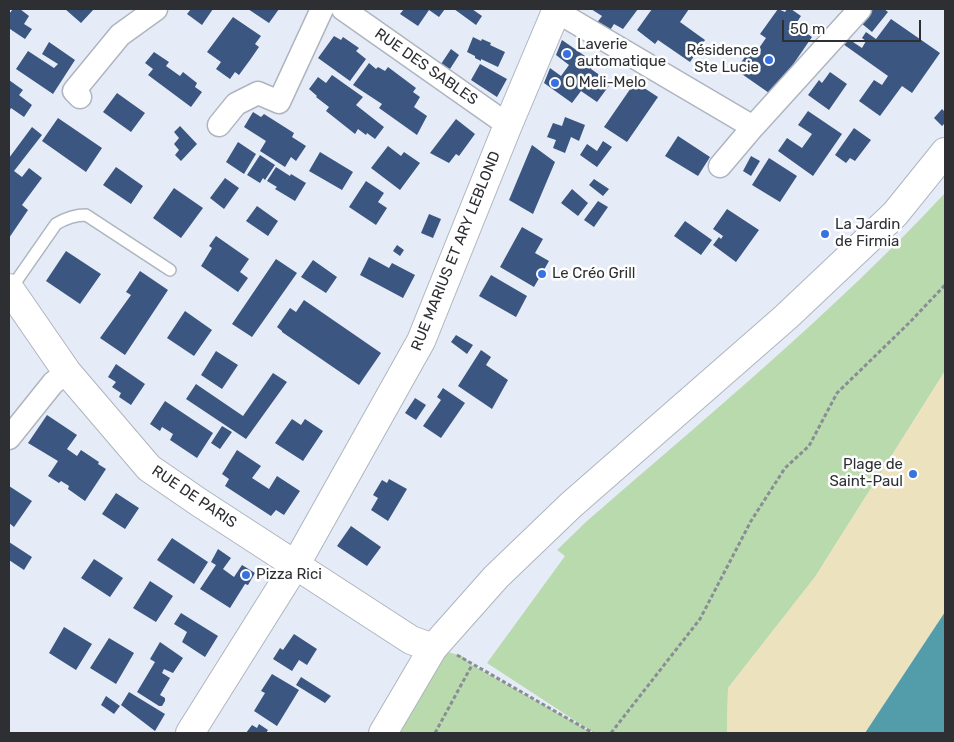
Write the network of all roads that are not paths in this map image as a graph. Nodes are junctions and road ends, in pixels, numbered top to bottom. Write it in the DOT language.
graph roads {
  1 [pos="156,9"];
  2 [pos="322,9"];
  3 [pos="343,9"];
  4 [pos="860,9"];
  5 [pos="557,10"];
  6 [pos="80,98"];
  7 [pos="219,125"];
  8 [pos="508,125"];
  9 [pos="753,127"];
  10 [pos="945,152"];
  11 [pos="720,166"];
  12 [pos="170,270"];
  13 [pos="10,289"];
  14 [pos="66,372"];
  15 [pos="9,438"];
  16 [pos="296,564"];
  17 [pos="432,648"];
  18 [pos="190,733"];
  19 [pos="383,733"];
  1 -- 6 [label="street"];
  2 -- 7 [label="street"];
  3 -- 8 [label="street, RUE DES SABLES"];
  4 -- 9 [label="street"];
  5 -- 8 [label="street, RUE MARIUS ET ARY LEBLOND"];
  5 -- 9 [label="street"];
  8 -- 16 [label="street, RUE MARIUS ET ARY LEBLOND"];
  9 -- 11 [label="street"];
  10 -- 17 [label="street"];
  12 -- 13 [label="lane"];
  13 -- 14 [label="street, RUE DE PARIS"];
  14 -- 15 [label="street"];
  14 -- 16 [label="street, RUE DE PARIS"];
  16 -- 17 [label="street, RUE DE PARIS"];
  16 -- 18 [label="street, RUE MARIUS ET ARY LEBLOND"];
  17 -- 19 [label="street"];
}
